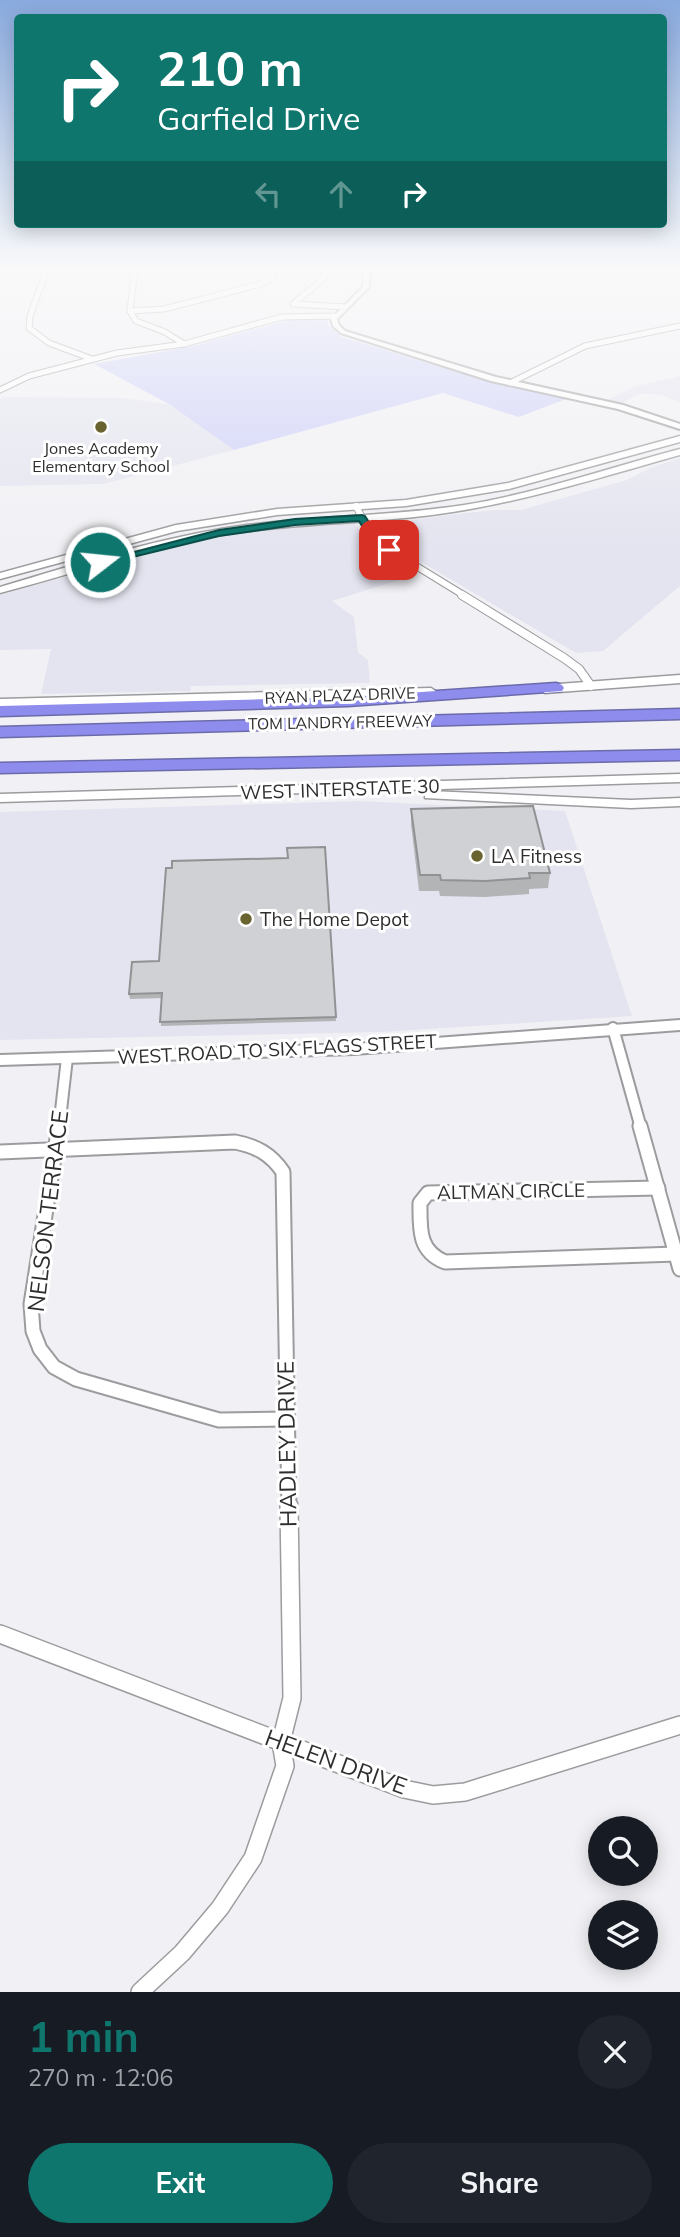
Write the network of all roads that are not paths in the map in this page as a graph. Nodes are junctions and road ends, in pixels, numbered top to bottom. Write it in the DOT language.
graph roads {
  1 [pos="81,362"];
  2 [pos="440,362"];
  3 [pos="553,362"];
  4 [pos="510,383"];
  5 [pos="0,390"];
  6 [pos="680,427"];
  7 [pos="680,439"];
  8 [pos="680,452"];
  9 [pos="356,506"];
  10 [pos="362,518"];
  11 [pos="0,576"];
  12 [pos="0,590"];
  13 [pos="680,679"];
  14 [pos="591,686"];
  15 [pos="556,688"];
  16 [pos="680,700"];
  17 [pos="0,703"];
  18 [pos="0,711"];
  19 [pos="680,714"];
  20 [pos="382,721"];
  21 [pos="0,732"];
  22 [pos="680,741"];
  23 [pos="680,755"];
  24 [pos="94,766"];
  25 [pos="0,768"];
  26 [pos="680,778"];
  27 [pos="340,789"];
  28 [pos="0,798"];
  29 [pos="680,802"];
  30 [pos="680,1025"];
  31 [pos="613,1028"];
  32 [pos="67,1058"];
  33 [pos="0,1060"];
  34 [pos="56,1150"];
  35 [pos="0,1152"];
  36 [pos="658,1188"];
  37 [pos="676,1254"];
  38 [pos="680,1269"];
  39 [pos="287,1419"];
  40 [pos="0,1634"];
  41 [pos="680,1725"];
  42 [pos="281,1742"];
  43 [pos="140,1992"];
  1 -- 5 [label="street"];
  2 -- 4 [label="street"];
  3 -- 4 [label="street"];
  4 -- 6 [label="street"];
  7 -- 9 [label="main road"];
  8 -- 10 [label="main road"];
  9 -- 10 [label="street"];
  9 -- 11 [label="main road"];
  10 -- 12 [label="main road"];
  10 -- 14 [label="street"];
  13 -- 14 [label="main road, RYAN PLAZA DRIVE"];
  14 -- 15 [label="main road, RYAN PLAZA DRIVE"];
  15 -- 17 [label="main road, RYAN PLAZA DRIVE"];
  15 -- 18 [label="highway"];
  16 -- 20 [label="highway"];
  19 -- 20 [label="highway, TOM LANDRY FREEWAY"];
  20 -- 21 [label="highway, TOM LANDRY FREEWAY"];
  22 -- 24 [label="highway"];
  23 -- 24 [label="highway"];
  24 -- 25 [label="highway"];
  26 -- 27 [label="main road, WEST INTERSTATE 30"];
  27 -- 28 [label="main road, WEST INTERSTATE 30"];
  27 -- 29 [label="main road"];
  30 -- 31 [label="street, WEST ROAD TO SIX FLAGS STREET"];
  31 -- 32 [label="street, WEST ROAD TO SIX FLAGS STREET"];
  31 -- 36 [label="street"];
  32 -- 33 [label="street, WEST ROAD TO SIX FLAGS STREET"];
  32 -- 34 [label="street, NELSON TERRACE"];
  34 -- 35 [label="street"];
  34 -- 39 [label="street, NELSON TERRACE"];
  34 -- 39 [label="street, HADLEY DRIVE"];
  36 -- 37 [label="street"];
  36 -- 37 [label="street, ALTMAN CIRCLE"];
  37 -- 38 [label="street"];
  39 -- 42 [label="street, HADLEY DRIVE"];
  40 -- 42 [label="street, HELEN DRIVE"];
  41 -- 42 [label="street, HELEN DRIVE"];
  42 -- 43 [label="street, HADLEY DRIVE"];
}
